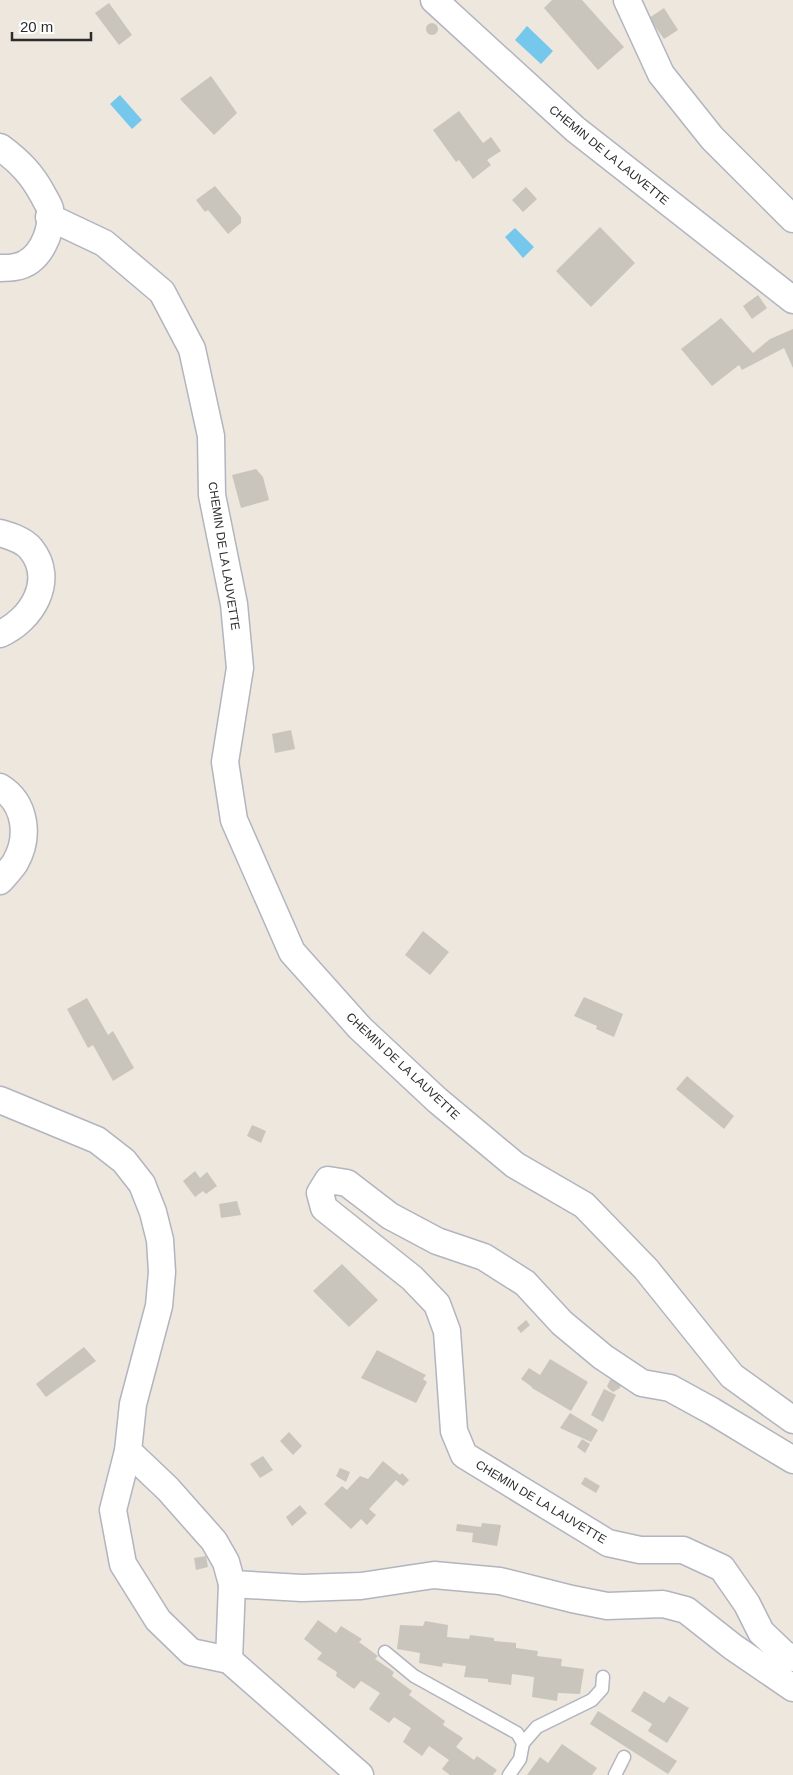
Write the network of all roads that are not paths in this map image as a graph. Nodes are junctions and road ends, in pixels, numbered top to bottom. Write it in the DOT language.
graph roads {
  1 [pos="434,0"];
  2 [pos="627,0"];
  3 [pos="0,147"];
  4 [pos="49,218"];
  5 [pos="793,219"];
  6 [pos="0,268"];
  7 [pos="793,300"];
  8 [pos="0,534"];
  9 [pos="0,634"];
  10 [pos="0,787"];
  11 [pos="0,881"];
  12 [pos="0,1100"];
  13 [pos="793,1420"];
  14 [pos="128,1451"];
  15 [pos="793,1460"];
  16 [pos="232,1584"];
  17 [pos="385,1652"];
  18 [pos="793,1658"];
  19 [pos="230,1660"];
  20 [pos="603,1677"];
  21 [pos="793,1688"];
  22 [pos="523,1743"];
  23 [pos="624,1757"];
  24 [pos="360,1775"];
  25 [pos="509,1775"];
  26 [pos="615,1775"];
  1 -- 7 [label="street, CHEMIN DE LA LAUVETTE"];
  2 -- 5 [label="street"];
  3 -- 4 [label="street"];
  4 -- 6 [label="street"];
  4 -- 13 [label="street, CHEMIN DE LA LAUVETTE"];
  8 -- 9 [label="street"];
  10 -- 11 [label="street"];
  12 -- 14 [label="street"];
  14 -- 16 [label="street"];
  14 -- 19 [label="street"];
  15 -- 18 [label="street, CHEMIN DE LA LAUVETTE"];
  16 -- 19 [label="street"];
  16 -- 21 [label="street"];
  17 -- 22 [label="lane"];
  19 -- 24 [label="street"];
  20 -- 22 [label="lane"];
  22 -- 25 [label="lane"];
  23 -- 26 [label="lane"];
}
